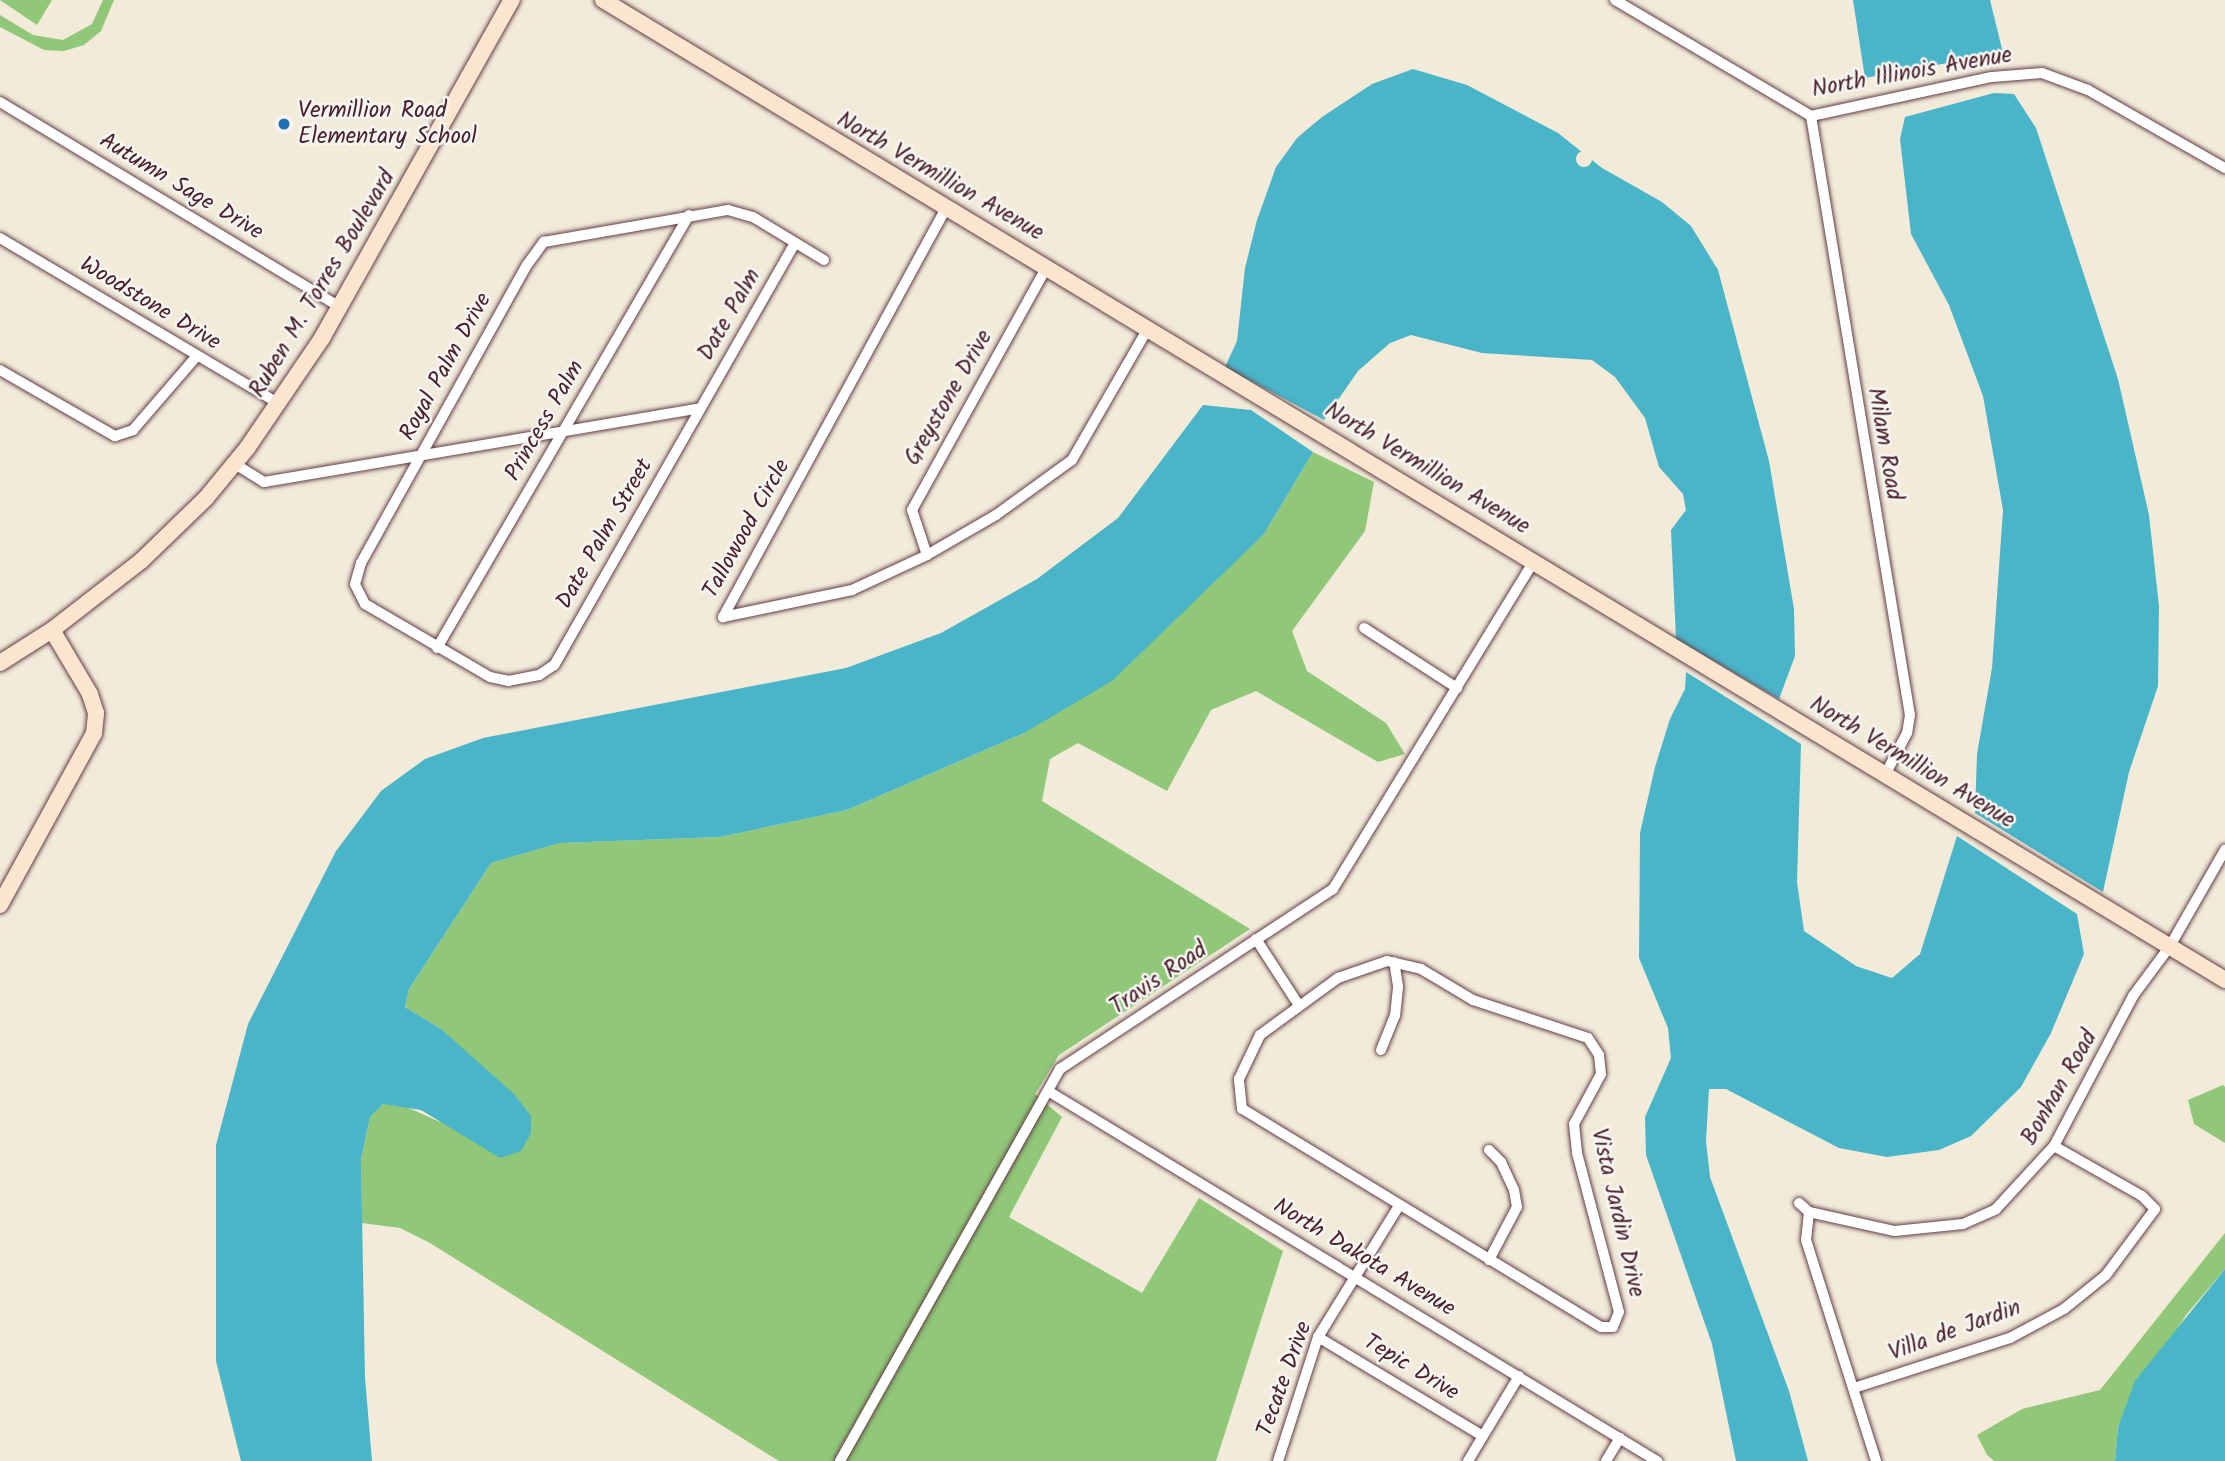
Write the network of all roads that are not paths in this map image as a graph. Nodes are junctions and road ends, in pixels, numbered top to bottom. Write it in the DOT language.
graph roads {
  1 [pos="512,0"];
  2 [pos="603,0"];
  3 [pos="1615,0"];
  4 [pos="0,102"];
  5 [pos="1811,116"];
  6 [pos="2225,168"];
  7 [pos="945,210"];
  8 [pos="689,215"];
  9 [pos="0,238"];
  10 [pos="795,243"];
  11 [pos="824,260"];
  12 [pos="1047,266"];
  13 [pos="340,307"];
  14 [pos="1147,330"];
  15 [pos="196,357"];
  16 [pos="0,370"];
  17 [pos="280,404"];
  18 [pos="701,408"];
  19 [pos="563,432"];
  20 [pos="421,456"];
  21 [pos="234,464"];
  22 [pos="927,555"];
  23 [pos="1535,560"];
  24 [pos="1364,628"];
  25 [pos="52,630"];
  26 [pos="437,648"];
  27 [pos="0,663"];
  28 [pos="539,675"];
  29 [pos="1457,688"];
  30 [pos="1886,774"];
  31 [pos="2225,850"];
  32 [pos="0,905"];
  33 [pos="1256,939"];
  34 [pos="2170,946"];
  35 [pos="1394,962"];
  36 [pos="2225,980"];
  37 [pos="1298,1004"];
  38 [pos="1381,1050"];
  39 [pos="1048,1091"];
  40 [pos="2054,1146"];
  41 [pos="1489,1150"];
  42 [pos="1799,1203"];
  43 [pos="1399,1206"];
  44 [pos="1809,1212"];
  45 [pos="1489,1260"];
  46 [pos="1354,1276"];
  47 [pos="1318,1337"];
  48 [pos="1519,1376"];
  49 [pos="1854,1388"];
  50 [pos="1483,1436"];
  51 [pos="1620,1438"];
  52 [pos="1279,1458"];
  53 [pos="840,1461"];
  54 [pos="1292,1461"];
  55 [pos="1468,1461"];
  56 [pos="1606,1461"];
  57 [pos="1657,1461"];
  58 [pos="1876,1461"];
  1 -- 13 [label="street, Ruben M. Torres Boulevard"];
  2 -- 7 [label="street, North Vermillion Avenue"];
  3 -- 5 [label="street, North Illinois Avenue"];
  4 -- 13 [label="street, Autumn Sage Drive"];
  5 -- 6 [label="street, North Illinois Avenue"];
  5 -- 30 [label="street, Milam Road"];
  7 -- 12 [label="street, North Vermillion Avenue"];
  7 -- 22 [label="street, Tallowood Circle"];
  8 -- 10 [label="street, Royal Palm Drive"];
  8 -- 19 [label="street, Princess Palm"];
  8 -- 20 [label="street, Royal Palm Drive"];
  9 -- 15 [label="street, Woodstone Drive"];
  10 -- 11 [label="street, Royal Palm Drive"];
  10 -- 18 [label="street, Date Palm"];
  12 -- 14 [label="street, North Vermillion Avenue"];
  12 -- 22 [label="street, Greystone Drive"];
  13 -- 17 [label="street, Ruben M. Torres Boulevard"];
  14 -- 22 [label="street, Tallowood Circle"];
  14 -- 23 [label="street, North Vermillion Avenue"];
  15 -- 16 [label="street"];
  15 -- 17 [label="street, Woodstone Drive"];
  17 -- 21 [label="street, Ruben M. Torres Boulevard"];
  18 -- 19 [label="street"];
  18 -- 28 [label="street, Date Palm Street"];
  19 -- 20 [label="street"];
  19 -- 26 [label="street, Princess Palm"];
  20 -- 21 [label="street"];
  20 -- 26 [label="street, Royal Palm Drive"];
  21 -- 25 [label="street, Ruben M. Torres Boulevard"];
  23 -- 29 [label="street, Travis Road"];
  23 -- 30 [label="street, North Vermillion Avenue"];
  24 -- 29 [label="street"];
  25 -- 27 [label="street, Ruben M. Torres Boulevard"];
  25 -- 32 [label="street"];
  26 -- 28 [label="street, Royal Palm Drive"];
  29 -- 33 [label="street, Travis Road"];
  30 -- 34 [label="street, North Vermillion Avenue"];
  31 -- 34 [label="street, Bonhan Road"];
  33 -- 37 [label="street"];
  33 -- 39 [label="street, Travis Road"];
  34 -- 36 [label="street, North Vermillion Avenue"];
  34 -- 40 [label="street, Bonhan Road"];
  35 -- 37 [label="street, Vista Jardin Drive"];
  35 -- 38 [label="street"];
  35 -- 45 [label="street, Vista Jardin Drive"];
  37 -- 43 [label="street, Vista Jardin Drive"];
  39 -- 46 [label="street, North Dakota Avenue"];
  39 -- 53 [label="street, Travis Road"];
  40 -- 44 [label="street, Bonhan Road"];
  40 -- 49 [label="street, Villa de Jardin"];
  41 -- 45 [label="street"];
  42 -- 44 [label="street, Bonhan Road"];
  43 -- 45 [label="street, Vista Jardin Drive"];
  43 -- 46 [label="street, Tecate Drive"];
  44 -- 49 [label="street"];
  46 -- 47 [label="street, Tecate Drive"];
  46 -- 48 [label="street, North Dakota Avenue"];
  47 -- 50 [label="street, Tepic Drive"];
  47 -- 52 [label="street, Tecate Drive"];
  48 -- 50 [label="street"];
  48 -- 51 [label="street, North Dakota Avenue"];
  49 -- 58 [label="street"];
  50 -- 55 [label="street"];
  51 -- 56 [label="street"];
  51 -- 57 [label="street, North Dakota Avenue"];
  52 -- 54 [label="street"];
}
